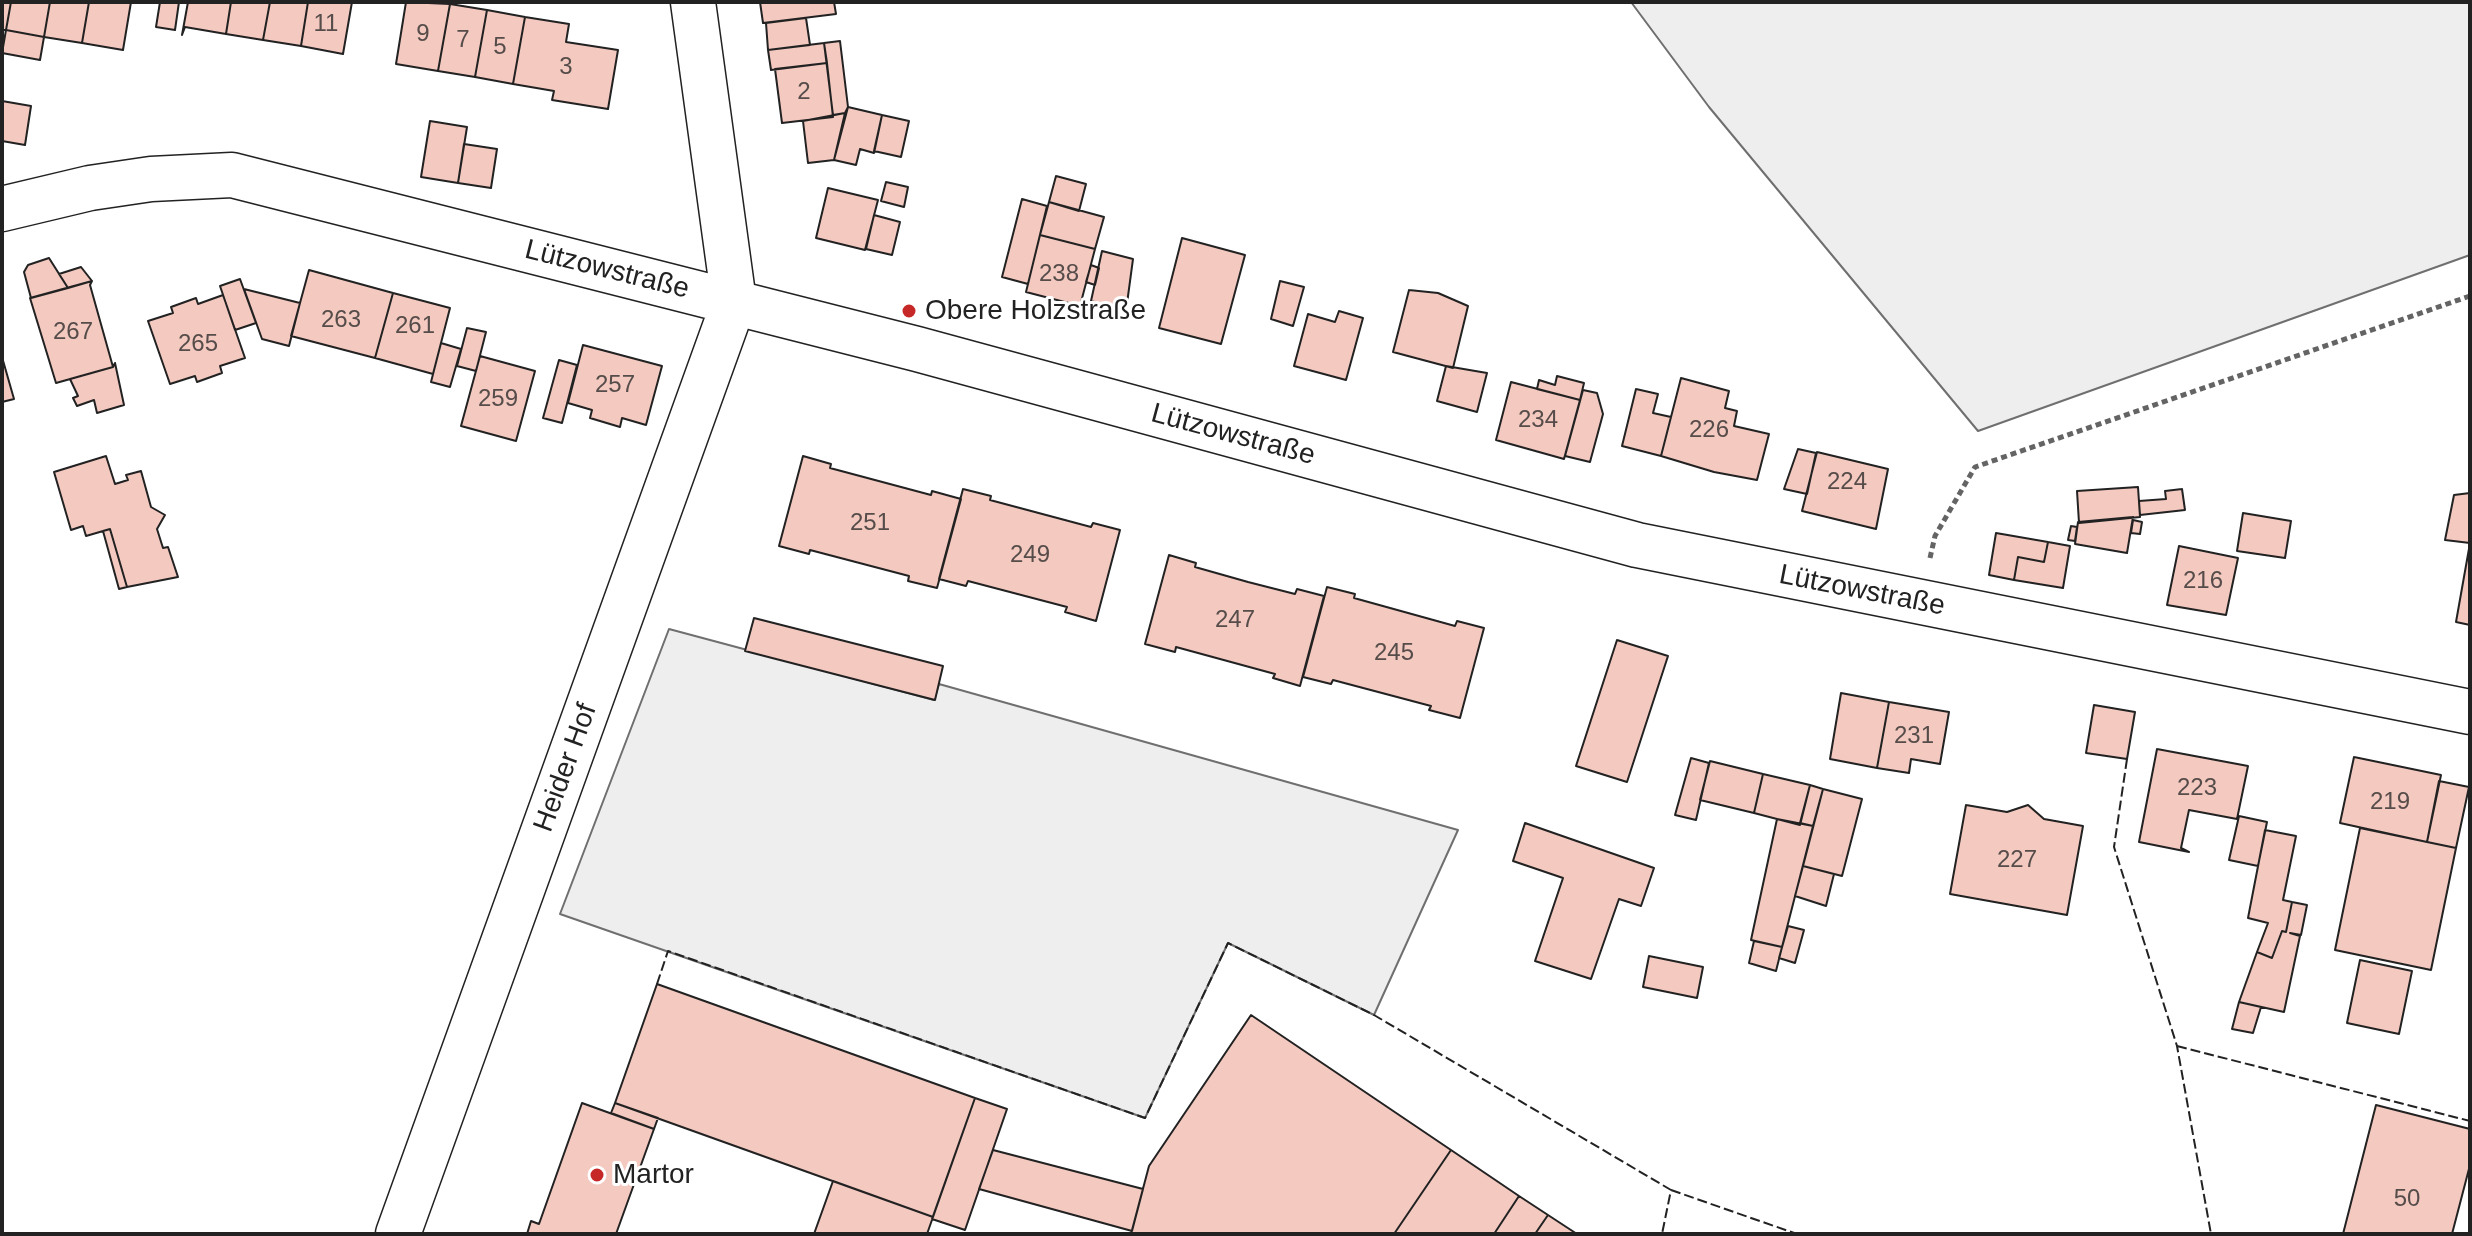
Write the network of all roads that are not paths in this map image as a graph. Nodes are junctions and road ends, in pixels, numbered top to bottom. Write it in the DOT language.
graph roads {
  1 [pos="693,2"];
  2 [pos="2,209"];
  3 [pos="734,302"];
  4 [pos="2470,712"];
  5 [pos="398,1234"];
  1 -- 3 [label="street"];
  2 -- 3 [label="street, Lützowstraße"];
  3 -- 4 [label="street, Lützowstraße"];
  3 -- 5 [label="street, Heider Hof"];
}
